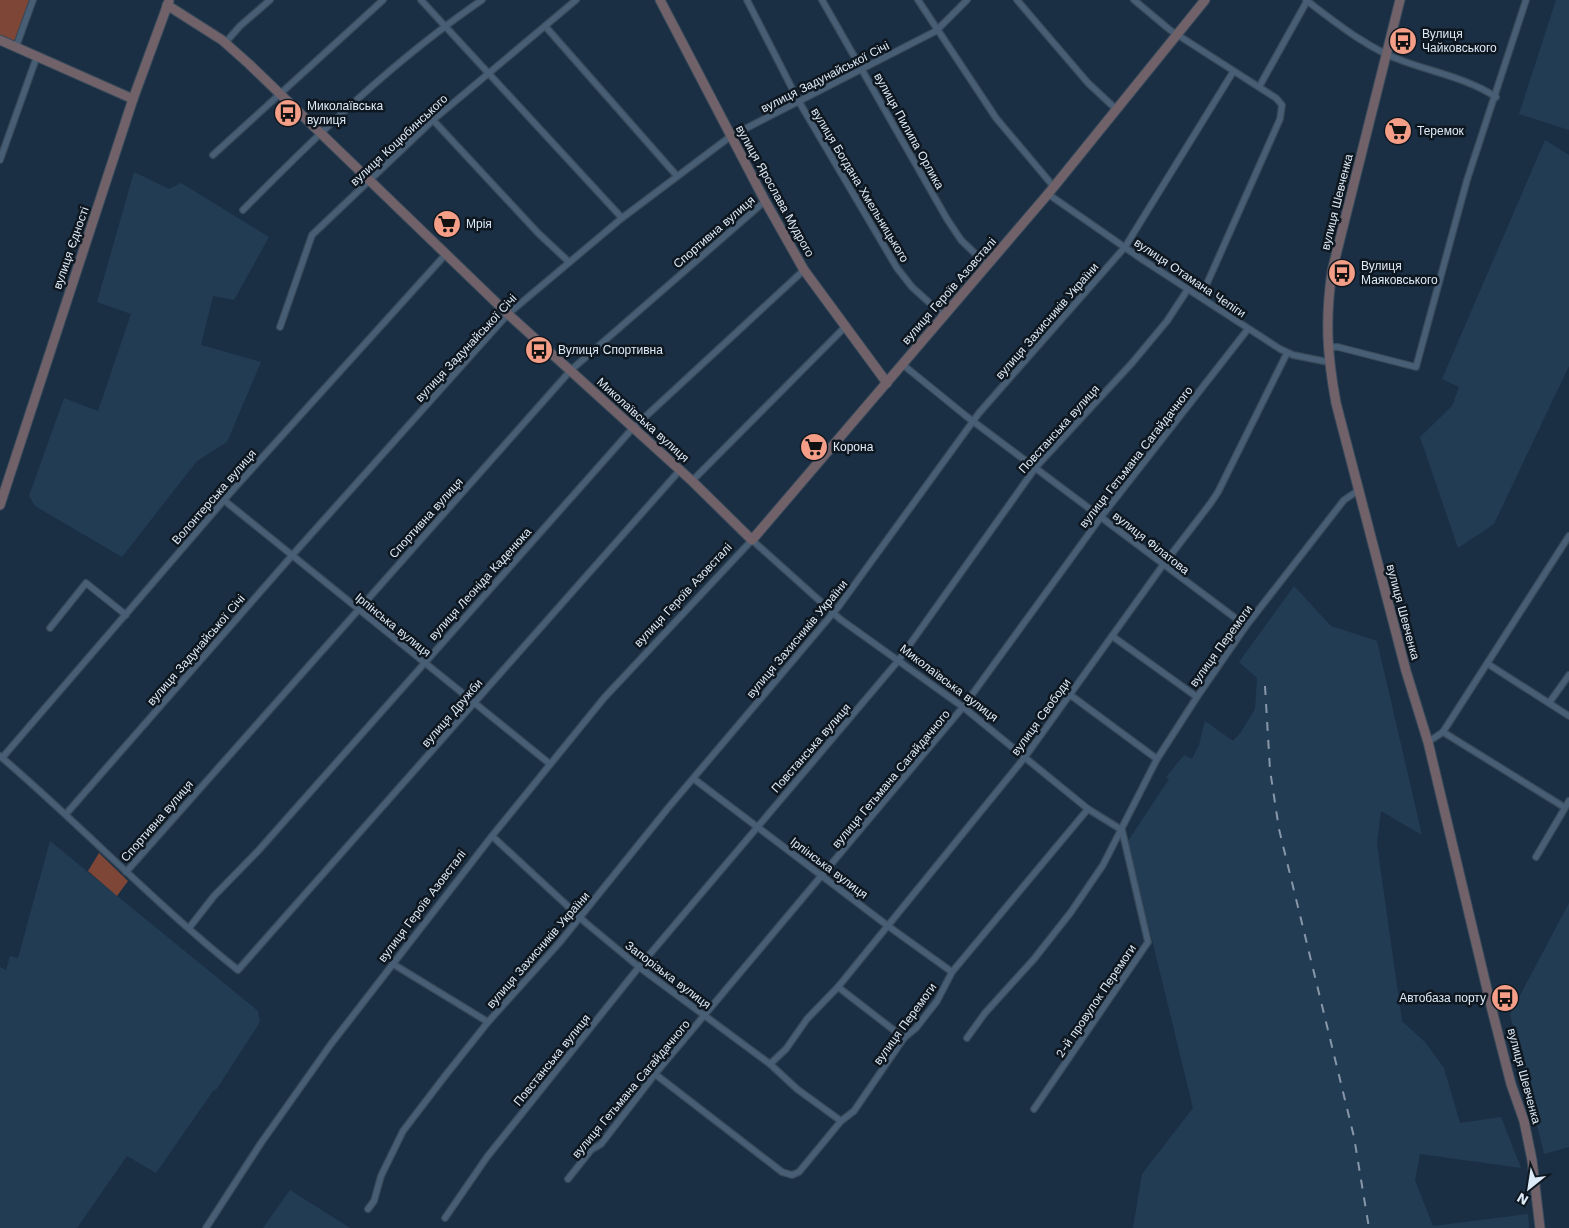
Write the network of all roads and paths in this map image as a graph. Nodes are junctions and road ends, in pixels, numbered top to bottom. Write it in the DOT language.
graph roads {
  1 [pos="33,0"];
  2 [pos="270,0"];
  3 [pos="383,0"];
  4 [pos="421,0"];
  5 [pos="482,0"];
  6 [pos="576,0"];
  7 [pos="660,0"];
  8 [pos="747,0"];
  9 [pos="822,0"];
  10 [pos="918,0"];
  11 [pos="967,0"];
  12 [pos="1017,0"];
  13 [pos="1134,0"];
  14 [pos="1205,0"];
  15 [pos="1306,0"];
  16 [pos="1400,0"];
  17 [pos="1526,0"];
  18 [pos="168,2"];
  19 [pos="444,26"];
  20 [pos="545,26"];
  21 [pos="936,31"];
  22 [pos="1179,35"];
  23 [pos="0,40"];
  24 [pos="226,43"];
  25 [pos="16,47"];
  26 [pos="1387,53"];
  27 [pos="37,56"];
  28 [pos="863,70"];
  29 [pos="1233,72"];
  30 [pos="488,74"];
  31 [pos="1259,87"];
  32 [pos="281,94"];
  33 [pos="1496,96"];
  34 [pos="133,99"];
  35 [pos="798,100"];
  36 [pos="1117,110"];
  37 [pos="433,120"];
  38 [pos="320,132"];
  39 [pos="730,136"];
  40 [pos="213,155"];
  41 [pos="0,160"];
  42 [pos="677,176"];
  43 [pos="370,182"];
  44 [pos="1051,191"];
  45 [pos="764,201"];
  46 [pos="243,210"];
  47 [pos="622,218"];
  48 [pos="1125,247"];
  49 [pos="446,254"];
  50 [pos="569,262"];
  51 [pos="988,266"];
  52 [pos="804,270"];
  53 [pos="1188,289"];
  54 [pos="1201,297"];
  55 [pos="508,314"];
  56 [pos="944,316"];
  57 [pos="280,327"];
  58 [pos="844,328"];
  59 [pos="1248,329"];
  60 [pos="1326,347"];
  61 [pos="1287,353"];
  62 [pos="1328,362"];
  63 [pos="902,364"];
  64 [pos="571,370"];
  65 [pos="887,383"];
  66 [pos="973,421"];
  67 [pos="632,429"];
  68 [pos="1036,467"];
  69 [pos="680,470"];
  70 [pos="692,481"];
  71 [pos="1358,490"];
  72 [pos="225,501"];
  73 [pos="0,505"];
  74 [pos="1101,516"];
  75 [pos="1569,536"];
  76 [pos="752,540"];
  77 [pos="291,556"];
  78 [pos="1163,565"];
  79 [pos="359,610"];
  80 [pos="833,613"];
  81 [pos="126,615"];
  82 [pos="1246,626"];
  83 [pos="50,628"];
  84 [pos="1112,636"];
  85 [pos="898,661"];
  86 [pos="423,663"];
  87 [pos="1488,664"];
  88 [pos="1569,675"];
  89 [pos="1069,694"];
  90 [pos="1197,697"];
  91 [pos="1549,703"];
  92 [pos="473,704"];
  93 [pos="963,707"];
  94 [pos="1569,716"];
  95 [pos="1443,732"];
  96 [pos="1428,742"];
  97 [pos="1,757"];
  98 [pos="1025,758"];
  99 [pos="1157,759"];
  100 [pos="550,764"];
  101 [pos="694,779"];
  102 [pos="1569,801"];
  103 [pos="1564,807"];
  104 [pos="1088,809"];
  105 [pos="66,814"];
  106 [pos="758,827"];
  107 [pos="1122,830"];
  108 [pos="492,836"];
  109 [pos="1536,857"];
  110 [pos="126,872"];
  111 [pos="824,876"];
  112 [pos="579,917"];
  113 [pos="888,926"];
  114 [pos="189,928"];
  115 [pos="393,964"];
  116 [pos="639,967"];
  117 [pos="952,972"];
  118 [pos="838,987"];
  119 [pos="705,1016"];
  120 [pos="488,1022"];
  121 [pos="904,1038"];
  122 [pos="967,1038"];
  123 [pos="770,1064"];
  124 [pos="655,1074"];
  125 [pos="1034,1109"];
  126 [pos="841,1121"];
  127 [pos="568,1180"];
  128 [pos="368,1209"];
  129 [pos="445,1218"];
  130 [pos="206,1228"];
  131 [pos="1540,1228"];
  1 -- 25 [label="street"];
  2 -- 24 [label="street"];
  3 -- 32 [label="street"];
  4 -- 19 [label="street"];
  5 -- 19 [label="street"];
  6 -- 20 [label="street, вулиця Коцюбинського"];
  7 -- 39 [label="street, вулиця Ярослава Мудрого"];
  8 -- 35 [label="street, вулиця Богдана Хмельницького"];
  9 -- 28 [label="street, вулиця Пилипа Орлика"];
  10 -- 21 [label="street, вулиця Отамана Чепіги"];
  11 -- 21 [label="street, вулиця Задунайської Січі"];
  12 -- 36 [label="street"];
  13 -- 22 [label="street"];
  14 -- 22 [label="street, вулиця Героїв Азовсталі"];
  15 -- 26 [label="street"];
  15 -- 31 [label="street"];
  16 -- 26 [label="street, вулиця Шевченка"];
  17 -- 33 [label="street"];
  18 -- 24 [label="street, Миколаївська вулиця"];
  18 -- 34 [label="street, вулиця Єдності"];
  19 -- 30 [label="street"];
  19 -- 38 [label="street"];
  20 -- 30 [label="street, вулиця Коцюбинського"];
  20 -- 42 [label="street"];
  21 -- 28 [label="street, вулиця Задунайської Січі"];
  21 -- 44 [label="street, вулиця Отамана Чепіги"];
  22 -- 29 [label="street"];
  22 -- 36 [label="street, вулиця Героїв Азовсталі"];
  23 -- 25 [label="street"];
  24 -- 32 [label="street, Миколаївська вулиця"];
  25 -- 27 [label="street"];
  26 -- 33 [label="street"];
  26 -- 60 [label="street, вулиця Шевченка"];
  27 -- 34 [label="street"];
  27 -- 41 [label="street"];
  28 -- 35 [label="street, вулиця Задунайської Січі"];
  28 -- 51 [label="street, вулиця Пилипа Орлика"];
  29 -- 31 [label="street"];
  29 -- 48 [label="street, вулиця Захисників України"];
  30 -- 37 [label="street, вулиця Коцюбинського"];
  30 -- 47 [label="street"];
  31 -- 54 [label="street"];
  32 -- 38 [label="street, Миколаївська вулиця"];
  32 -- 40 [label="street"];
  33 -- 60 [label="street"];
  34 -- 73 [label="street, вулиця Єдності"];
  35 -- 39 [label="street, вулиця Задунайської Січі"];
  35 -- 56 [label="street, вулиця Богдана Хмельницького"];
  36 -- 44 [label="street, вулиця Героїв Азовсталі"];
  37 -- 43 [label="street, вулиця Коцюбинського"];
  37 -- 50 [label="street"];
  38 -- 43 [label="street, Миколаївська вулиця"];
  38 -- 46 [label="street"];
  39 -- 42 [label="street, вулиця Задунайської Січі"];
  39 -- 45 [label="street, вулиця Ярослава Мудрого"];
  42 -- 47 [label="street, вулиця Задунайської Січі"];
  43 -- 49 [label="street, Миколаївська вулиця"];
  43 -- 57 [label="street, вулиця Коцюбинського"];
  44 -- 48 [label="street, вулиця Отамана Чепіги"];
  44 -- 51 [label="street, вулиця Героїв Азовсталі"];
  45 -- 52 [label="street, вулиця Ярослава Мудрого"];
  45 -- 64 [label="street, Спортивна вулиця"];
  47 -- 50 [label="street, вулиця Задунайської Січі"];
  48 -- 53 [label="street, вулиця Отамана Чепіги"];
  48 -- 66 [label="street, вулиця Захисників України"];
  49 -- 55 [label="street, Миколаївська вулиця"];
  49 -- 72 [label="street, Волонтерська вулиця"];
  50 -- 55 [label="street, вулиця Задунайської Січі"];
  51 -- 56 [label="street, вулиця Героїв Азовсталі"];
  52 -- 58 [label="street, вулиця Ярослава Мудрого"];
  52 -- 67 [label="street, вулиця Леоніда Каденюка"];
  53 -- 54 [label="street, вулиця Отамана Чепіги"];
  53 -- 68 [label="street, Повстанська вулиця"];
  54 -- 59 [label="street, вулиця Отамана Чепіги"];
  55 -- 64 [label="street, Миколаївська вулиця"];
  55 -- 77 [label="street, вулиця Задунайської Січі"];
  56 -- 63 [label="street, вулиця Героїв Азовсталі"];
  58 -- 65 [label="street, вулиця Ярослава Мудрого"];
  58 -- 70 [label="street"];
  59 -- 61 [label="street, вулиця Отамана Чепіги"];
  59 -- 74 [label="street, вулиця Гетьмана Сагайдачного"];
  60 -- 62 [label="street, вулиця Шевченка"];
  61 -- 62 [label="street, вулиця Отамана Чепіги"];
  61 -- 78 [label="street, вулиця Свободи"];
  62 -- 71 [label="street, вулиця Шевченка"];
  63 -- 65 [label="street, вулиця Героїв Азовсталі"];
  63 -- 66 [label="street, вулиця Філатова"];
  64 -- 67 [label="street, Миколаївська вулиця"];
  64 -- 79 [label="street, Спортивна вулиця"];
  65 -- 76 [label="street, вулиця Героїв Азовсталі"];
  66 -- 68 [label="street, вулиця Філатова"];
  66 -- 80 [label="street, вулиця Захисників України"];
  67 -- 69 [label="street, Миколаївська вулиця"];
  67 -- 86 [label="street, вулиця Леоніда Каденюка"];
  68 -- 74 [label="street, вулиця Філатова"];
  68 -- 85 [label="street, Повстанська вулиця"];
  69 -- 70 [label="street, Миколаївська вулиця"];
  69 -- 92 [label="street, вулиця Дружби"];
  70 -- 76 [label="street, Миколаївська вулиця"];
  71 -- 82 [label="street, вулиця Перемоги"];
  71 -- 96 [label="street, вулиця Шевченка"];
  72 -- 77 [label="street, Ірпінська вулиця"];
  72 -- 81 [label="street, Волонтерська вулиця"];
  74 -- 78 [label="street, вулиця Філатова"];
  74 -- 93 [label="street, вулиця Гетьмана Сагайдачного"];
  75 -- 87 [label="street"];
  76 -- 80 [label="street, Миколаївська вулиця"];
  76 -- 100 [label="street, вулиця Героїв Азовсталі"];
  77 -- 79 [label="street, Ірпінська вулиця"];
  77 -- 105 [label="street, вулиця Задунайської Січі"];
  78 -- 82 [label="street, вулиця Філатова"];
  78 -- 84 [label="street, вулиця Свободи"];
  79 -- 86 [label="street, Ірпінська вулиця"];
  79 -- 110 [label="street, Спортивна вулиця"];
  80 -- 85 [label="street, Миколаївська вулиця"];
  80 -- 101 [label="street, вулиця Захисників України"];
  81 -- 83 [label="street"];
  81 -- 97 [label="street, Волонтерська вулиця"];
  82 -- 90 [label="street, вулиця Перемоги"];
  84 -- 89 [label="street, вулиця Свободи"];
  84 -- 90 [label="street"];
  85 -- 93 [label="street, Миколаївська вулиця"];
  85 -- 106 [label="street, Повстанська вулиця"];
  86 -- 92 [label="street, Ірпінська вулиця"];
  86 -- 114 [label="street, вулиця Леоніда Каденюка"];
  87 -- 91 [label="street"];
  87 -- 95 [label="street"];
  88 -- 91 [label="street"];
  89 -- 98 [label="street, вулиця Свободи"];
  89 -- 99 [label="street"];
  90 -- 99 [label="street, вулиця Перемоги"];
  91 -- 94 [label="street"];
  92 -- 100 [label="street, Ірпінська вулиця"];
  92 -- 114 [label="street, вулиця Дружби"];
  93 -- 98 [label="street, Миколаївська вулиця"];
  93 -- 111 [label="street, вулиця Гетьмана Сагайдачного"];
  95 -- 96 [label="street"];
  95 -- 103 [label="street"];
  96 -- 131 [label="street, вулиця Шевченка"];
  97 -- 105 [label="street"];
  98 -- 104 [label="street, Миколаївська вулиця"];
  98 -- 113 [label="street, вулиця Свободи"];
  99 -- 107 [label="street, вулиця Перемоги"];
  100 -- 108 [label="street, вулиця Героїв Азовсталі"];
  101 -- 106 [label="street, Ірпінська вулиця"];
  101 -- 112 [label="street, вулиця Захисників України"];
  102 -- 103 [label="street"];
  103 -- 109 [label="street"];
  104 -- 107 [label="street, Миколаївська вулиця"];
  104 -- 117 [label="street, вулиця Перемоги"];
  105 -- 110 [label="street"];
  106 -- 111 [label="street, Ірпінська вулиця"];
  106 -- 116 [label="street, Повстанська вулиця"];
  107 -- 122 [label="street"];
  107 -- 125 [label="street, 2-й провулок Перемоги"];
  108 -- 112 [label="street, Запорізька вулиця"];
  108 -- 115 [label="street, вулиця Героїв Азовсталі"];
  110 -- 114 [label="street"];
  111 -- 113 [label="street, Ірпінська вулиця"];
  111 -- 119 [label="street, вулиця Гетьмана Сагайдачного"];
  112 -- 116 [label="street, Запорізька вулиця"];
  112 -- 120 [label="street, вулиця Захисників України"];
  113 -- 117 [label="street, Ірпінська вулиця"];
  113 -- 118 [label="street, вулиця Свободи"];
  115 -- 120 [label="street"];
  115 -- 130 [label="street, вулиця Героїв Азовсталі"];
  116 -- 119 [label="street, Запорізька вулиця"];
  116 -- 129 [label="street, Повстанська вулиця"];
  117 -- 121 [label="street, вулиця Перемоги"];
  118 -- 121 [label="street"];
  118 -- 123 [label="street, вулиця Свободи"];
  119 -- 123 [label="street, Запорізька вулиця"];
  119 -- 124 [label="street, вулиця Гетьмана Сагайдачного"];
  120 -- 128 [label="street, вулиця Захисників України"];
  121 -- 126 [label="street, вулиця Перемоги"];
  123 -- 126 [label="street, Запорізька вулиця"];
  124 -- 126 [label="street, вулиця Перемоги"];
  124 -- 127 [label="street, вулиця Гетьмана Сагайдачного"];
}
